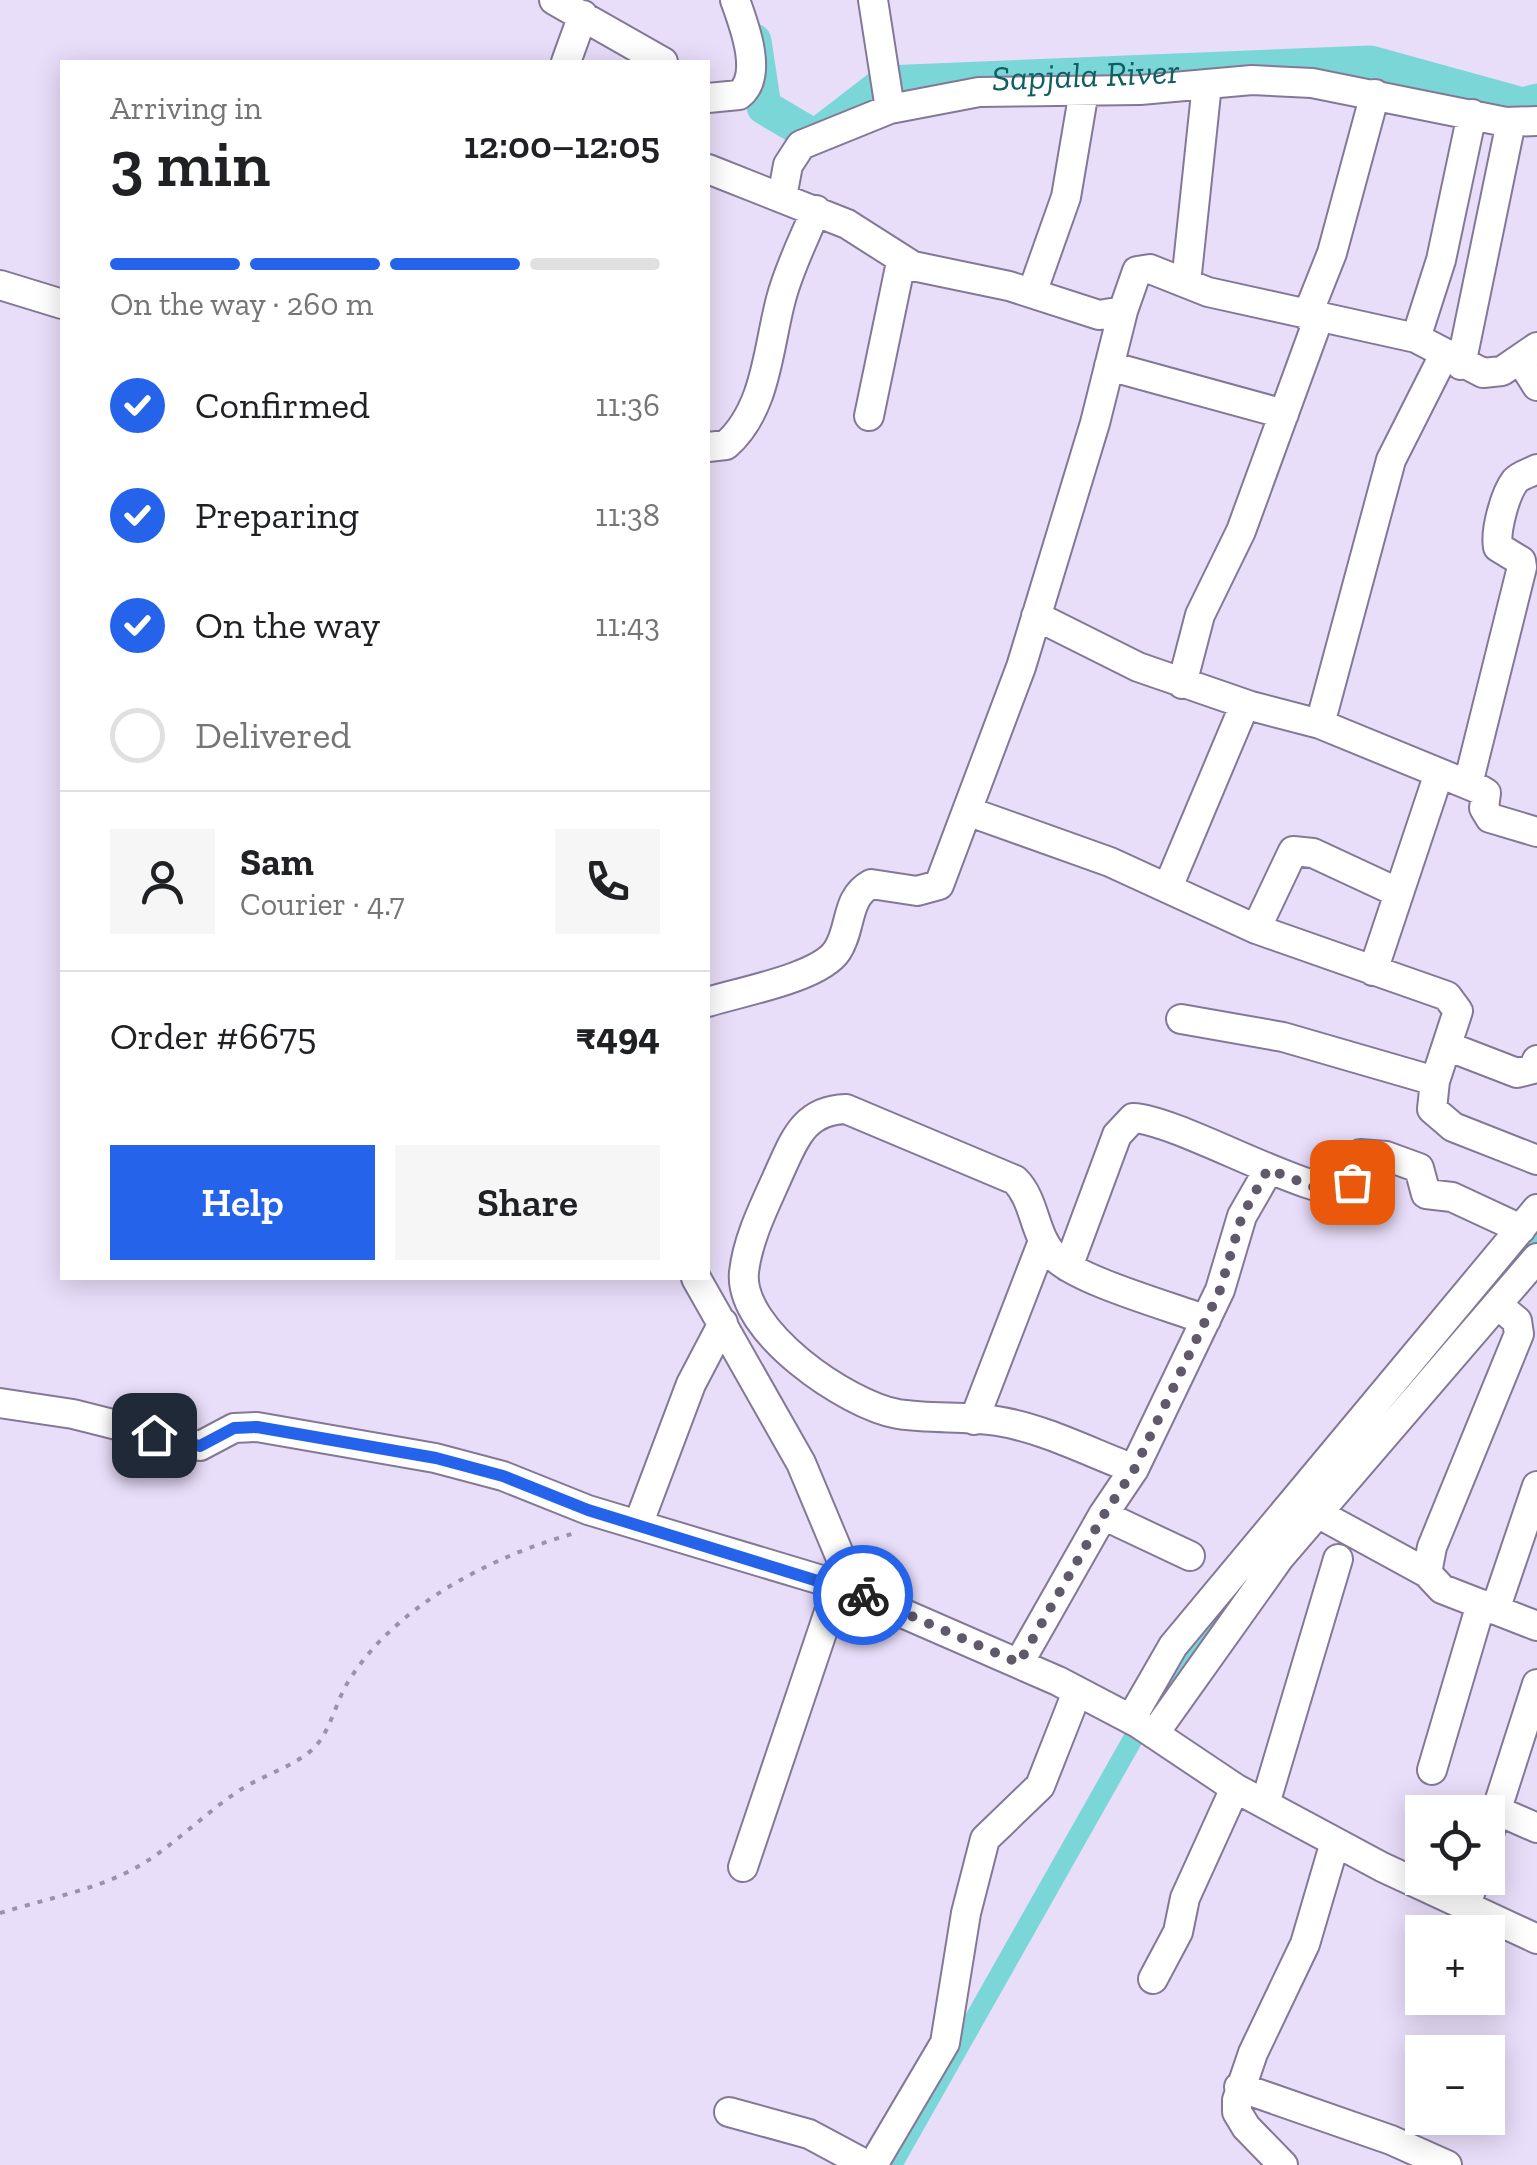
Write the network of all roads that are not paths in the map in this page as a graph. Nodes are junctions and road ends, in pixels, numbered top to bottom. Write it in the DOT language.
graph roads {
  1 [pos="554,0"];
  2 [pos="735,0"];
  3 [pos="873,0"];
  4 [pos="583,15"];
  5 [pos="567,60"];
  6 [pos="660,60"];
  7 [pos="1207,84"];
  8 [pos="1084,91"];
  9 [pos="887,92"];
  10 [pos="1374,94"];
  11 [pos="710,98"];
  12 [pos="1472,114"];
  13 [pos="1524,121"];
  14 [pos="710,171"];
  15 [pos="782,197"];
  16 [pos="816,210"];
  17 [pos="901,262"];
  18 [pos="1186,283"];
  19 [pos="0,285"];
  20 [pos="1032,293"];
  21 [pos="60,303"];
  22 [pos="1122,312"];
  23 [pos="1312,318"];
  24 [pos="1416,338"];
  25 [pos="1528,353"];
  26 [pos="1453,360"];
  27 [pos="1109,366"];
  28 [pos="1537,386"];
  29 [pos="1284,414"];
  30 [pos="870,416"];
  31 [pos="710,446"];
  32 [pos="1537,469"];
  33 [pos="1036,616"];
  34 [pos="1182,684"];
  35 [pos="1245,704"];
  36 [pos="1320,724"];
  37 [pos="1440,773"];
  38 [pos="1468,784"];
  39 [pos="966,811"];
  40 [pos="1537,832"];
  41 [pos="1168,888"];
  42 [pos="1399,893"];
  43 [pos="1256,929"];
  44 [pos="1373,972"];
  45 [pos="710,1001"];
  46 [pos="1181,1019"];
  47 [pos="1447,1046"];
  48 [pos="1537,1060"];
  49 [pos="1435,1081"];
  50 [pos="1537,1160"];
  51 [pos="1268,1169"];
  52 [pos="1529,1219"];
  53 [pos="1043,1240"];
  54 [pos="1537,1258"];
  55 [pos="1068,1267"];
  56 [pos="697,1280"];
  57 [pos="1498,1305"];
  58 [pos="1206,1320"];
  59 [pos="723,1323"];
  60 [pos="1528,1328"];
  61 [pos="0,1403"];
  62 [pos="974,1420"];
  63 [pos="1134,1470"];
  64 [pos="1537,1486"];
  65 [pos="1319,1514"];
  66 [pos="1103,1516"];
  67 [pos="638,1525"];
  68 [pos="1190,1556"];
  69 [pos="1338,1560"];
  70 [pos="1428,1573"];
  71 [pos="846,1588"];
  72 [pos="1488,1607"];
  73 [pos="1537,1626"];
  74 [pos="1019,1663"];
  75 [pos="1537,1684"];
  76 [pos="1077,1692"];
  77 [pos="1142,1726"];
  78 [pos="1432,1770"];
  79 [pos="1235,1788"];
  80 [pos="1501,1795"];
  81 [pos="1266,1804"];
  82 [pos="1505,1825"];
  83 [pos="1537,1828"];
  84 [pos="1336,1842"];
  85 [pos="743,1868"];
  86 [pos="1470,1895"];
  87 [pos="1466,1906"];
  88 [pos="1537,1939"];
  89 [pos="1153,1978"];
  90 [pos="1239,2087"];
  91 [pos="730,2112"];
  92 [pos="870,2165"];
  93 [pos="1283,2165"];
  94 [pos="1447,2165"];
  1 -- 4 [label="street"];
  2 -- 11 [label="street"];
  3 -- 9 [label="street"];
  4 -- 5 [label="street"];
  4 -- 6 [label="street"];
  7 -- 8 [label="street"];
  7 -- 10 [label="street"];
  7 -- 18 [label="street"];
  8 -- 9 [label="street"];
  8 -- 20 [label="street"];
  9 -- 15 [label="street"];
  10 -- 12 [label="street"];
  10 -- 23 [label="street"];
  12 -- 13 [label="street"];
  12 -- 24 [label="street"];
  13 -- 26 [label="street"];
  14 -- 15 [label="street"];
  15 -- 16 [label="street"];
  16 -- 17 [label="street"];
  16 -- 31 [label="street"];
  17 -- 20 [label="street"];
  17 -- 30 [label="street"];
  18 -- 22 [label="street"];
  18 -- 23 [label="street"];
  19 -- 21 [label="street"];
  20 -- 22 [label="street"];
  22 -- 27 [label="street"];
  23 -- 24 [label="street"];
  23 -- 29 [label="street"];
  24 -- 26 [label="street"];
  25 -- 26 [label="street"];
  25 -- 28 [label="street"];
  26 -- 36 [label="street"];
  27 -- 29 [label="street"];
  27 -- 33 [label="street"];
  29 -- 34 [label="street"];
  32 -- 38 [label="street"];
  33 -- 34 [label="street"];
  33 -- 39 [label="street"];
  34 -- 35 [label="street"];
  35 -- 36 [label="street"];
  35 -- 41 [label="street"];
  36 -- 37 [label="street"];
  37 -- 38 [label="street"];
  37 -- 42 [label="street"];
  38 -- 40 [label="street"];
  39 -- 41 [label="street"];
  39 -- 45 [label="street"];
  41 -- 43 [label="street"];
  42 -- 43 [label="street"];
  42 -- 44 [label="street"];
  43 -- 44 [label="street"];
  44 -- 47 [label="street"];
  46 -- 49 [label="street"];
  47 -- 48 [label="street"];
  47 -- 49 [label="street"];
  49 -- 50 [label="street"];
  51 -- 52 [label="street"];
  51 -- 55 [label="street"];
  51 -- 58 [label="street"];
  52 -- 77 [label="street"];
  53 -- 55 [label="street"];
  53 -- 62 [label="street"];
  53 -- 62 [label="street"];
  54 -- 57 [label="street"];
  55 -- 58 [label="street"];
  56 -- 59 [label="street"];
  57 -- 60 [label="street"];
  57 -- 65 [label="street"];
  58 -- 63 [label="street"];
  59 -- 67 [label="street"];
  59 -- 71 [label="street"];
  60 -- 70 [label="street"];
  61 -- 67 [label="street"];
  62 -- 63 [label="street"];
  63 -- 66 [label="street"];
  64 -- 72 [label="street"];
  65 -- 70 [label="street"];
  65 -- 77 [label="street"];
  66 -- 68 [label="street"];
  66 -- 74 [label="street"];
  67 -- 71 [label="street"];
  69 -- 81 [label="street"];
  70 -- 72 [label="street"];
  71 -- 74 [label="street"];
  71 -- 85 [label="street"];
  72 -- 73 [label="street"];
  72 -- 78 [label="street"];
  74 -- 76 [label="street"];
  75 -- 80 [label="street"];
  76 -- 77 [label="street"];
  76 -- 92 [label="street"];
  77 -- 79 [label="street"];
  79 -- 81 [label="street"];
  79 -- 89 [label="street"];
  81 -- 84 [label="street"];
  82 -- 83 [label="street"];
  84 -- 87 [label="street"];
  84 -- 90 [label="street"];
  86 -- 87 [label="street"];
  87 -- 88 [label="street"];
  90 -- 93 [label="street"];
  90 -- 94 [label="street"];
  91 -- 92 [label="street"];
}
